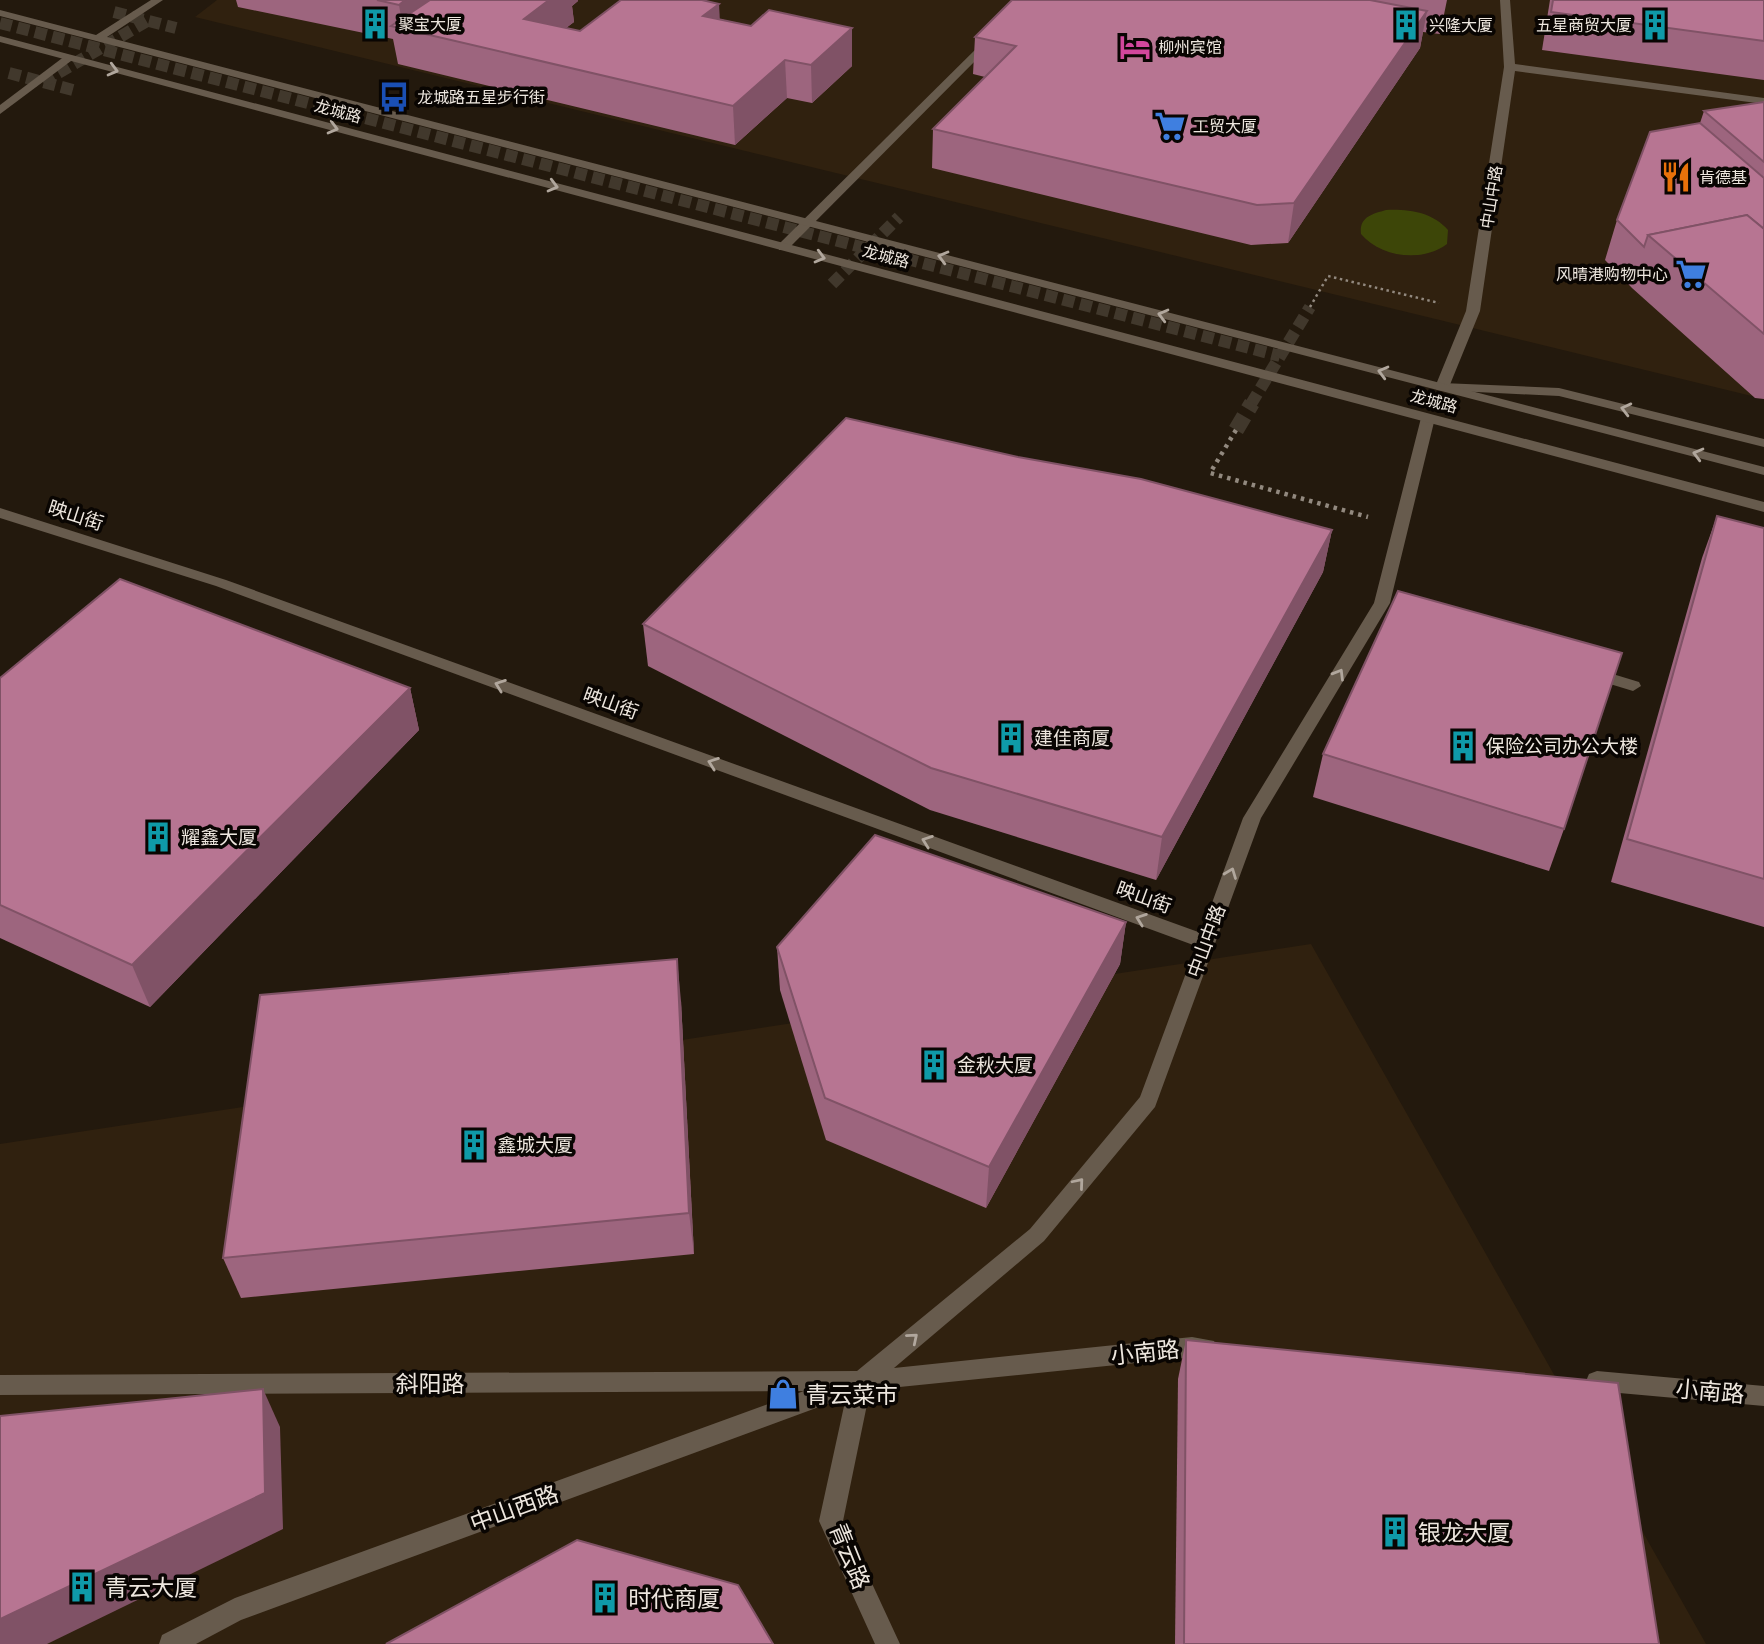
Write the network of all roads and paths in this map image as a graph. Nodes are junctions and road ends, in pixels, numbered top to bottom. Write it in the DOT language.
graph roads {
  1 [pos="159,0"];
  2 [pos="1506,0"];
  3 [pos="0,13"];
  4 [pos="1000,30"];
  5 [pos="98,38"];
  6 [pos="0,39"];
  7 [pos="69,58"];
  8 [pos="1510,68"];
  9 [pos="1764,101"];
  10 [pos="0,111"];
  11 [pos="808,222"];
  12 [pos="783,247"];
  13 [pos="1310,307"];
  14 [pos="1474,311"];
  15 [pos="1435,403"];
  16 [pos="1236,430"];
  17 [pos="1764,443"];
  18 [pos="1764,471"];
  19 [pos="1764,507"];
  20 [pos="0,513"];
  21 [pos="1402,527"];
  22 [pos="1580,669"];
  23 [pos="1633,686"];
  24 [pos="1205,942"];
  25 [pos="1232,1350"];
  26 [pos="1573,1380"];
  27 [pos="861,1381"];
  28 [pos="0,1385"];
  29 [pos="1764,1396"];
  30 [pos="171,1644"];
  31 [pos="888,1644"];
  1 -- 5 [label="street"];
  2 -- 8 [label="street, 中山中路"];
  3 -- 5 [label="street, 龙城路"];
  4 -- 11 [label="street"];
  5 -- 11 [label="street, 龙城路"];
  6 -- 7 [label="street, 龙城路"];
  7 -- 10 [label="street"];
  7 -- 12 [label="street, 龙城路, one-way"];
  8 -- 9 [label="street"];
  8 -- 14 [label="street, 中山中路"];
  11 -- 12 [label="street"];
  15 -- 11 [label="street, 龙城路, one-way"];
  12 -- 15 [label="street, 龙城路, one-way"];
  13 -- 14 [label="path"];
  14 -- 15 [label="street, 中山中路"];
  17 -- 15 [label="street, one-way"];
  18 -- 15 [label="street, 龙城路, one-way"];
  15 -- 19 [label="street, 龙城路"];
  15 -- 21 [label="street, 中山中路"];
  16 -- 21 [label="path"];
  24 -- 20 [label="street, 映山街, one-way"];
  24 -- 21 [label="street, 中山中路, one-way"];
  22 -- 23 [label="street"];
  27 -- 24 [label="street, 中山中路, one-way"];
  25 -- 27 [label="street, 小南路"];
  26 -- 29 [label="street, 小南路"];
  27 -- 28 [label="street, 斜阳路"];
  27 -- 30 [label="street, 中山西路"];
  27 -- 31 [label="street, 青云路"];
}
